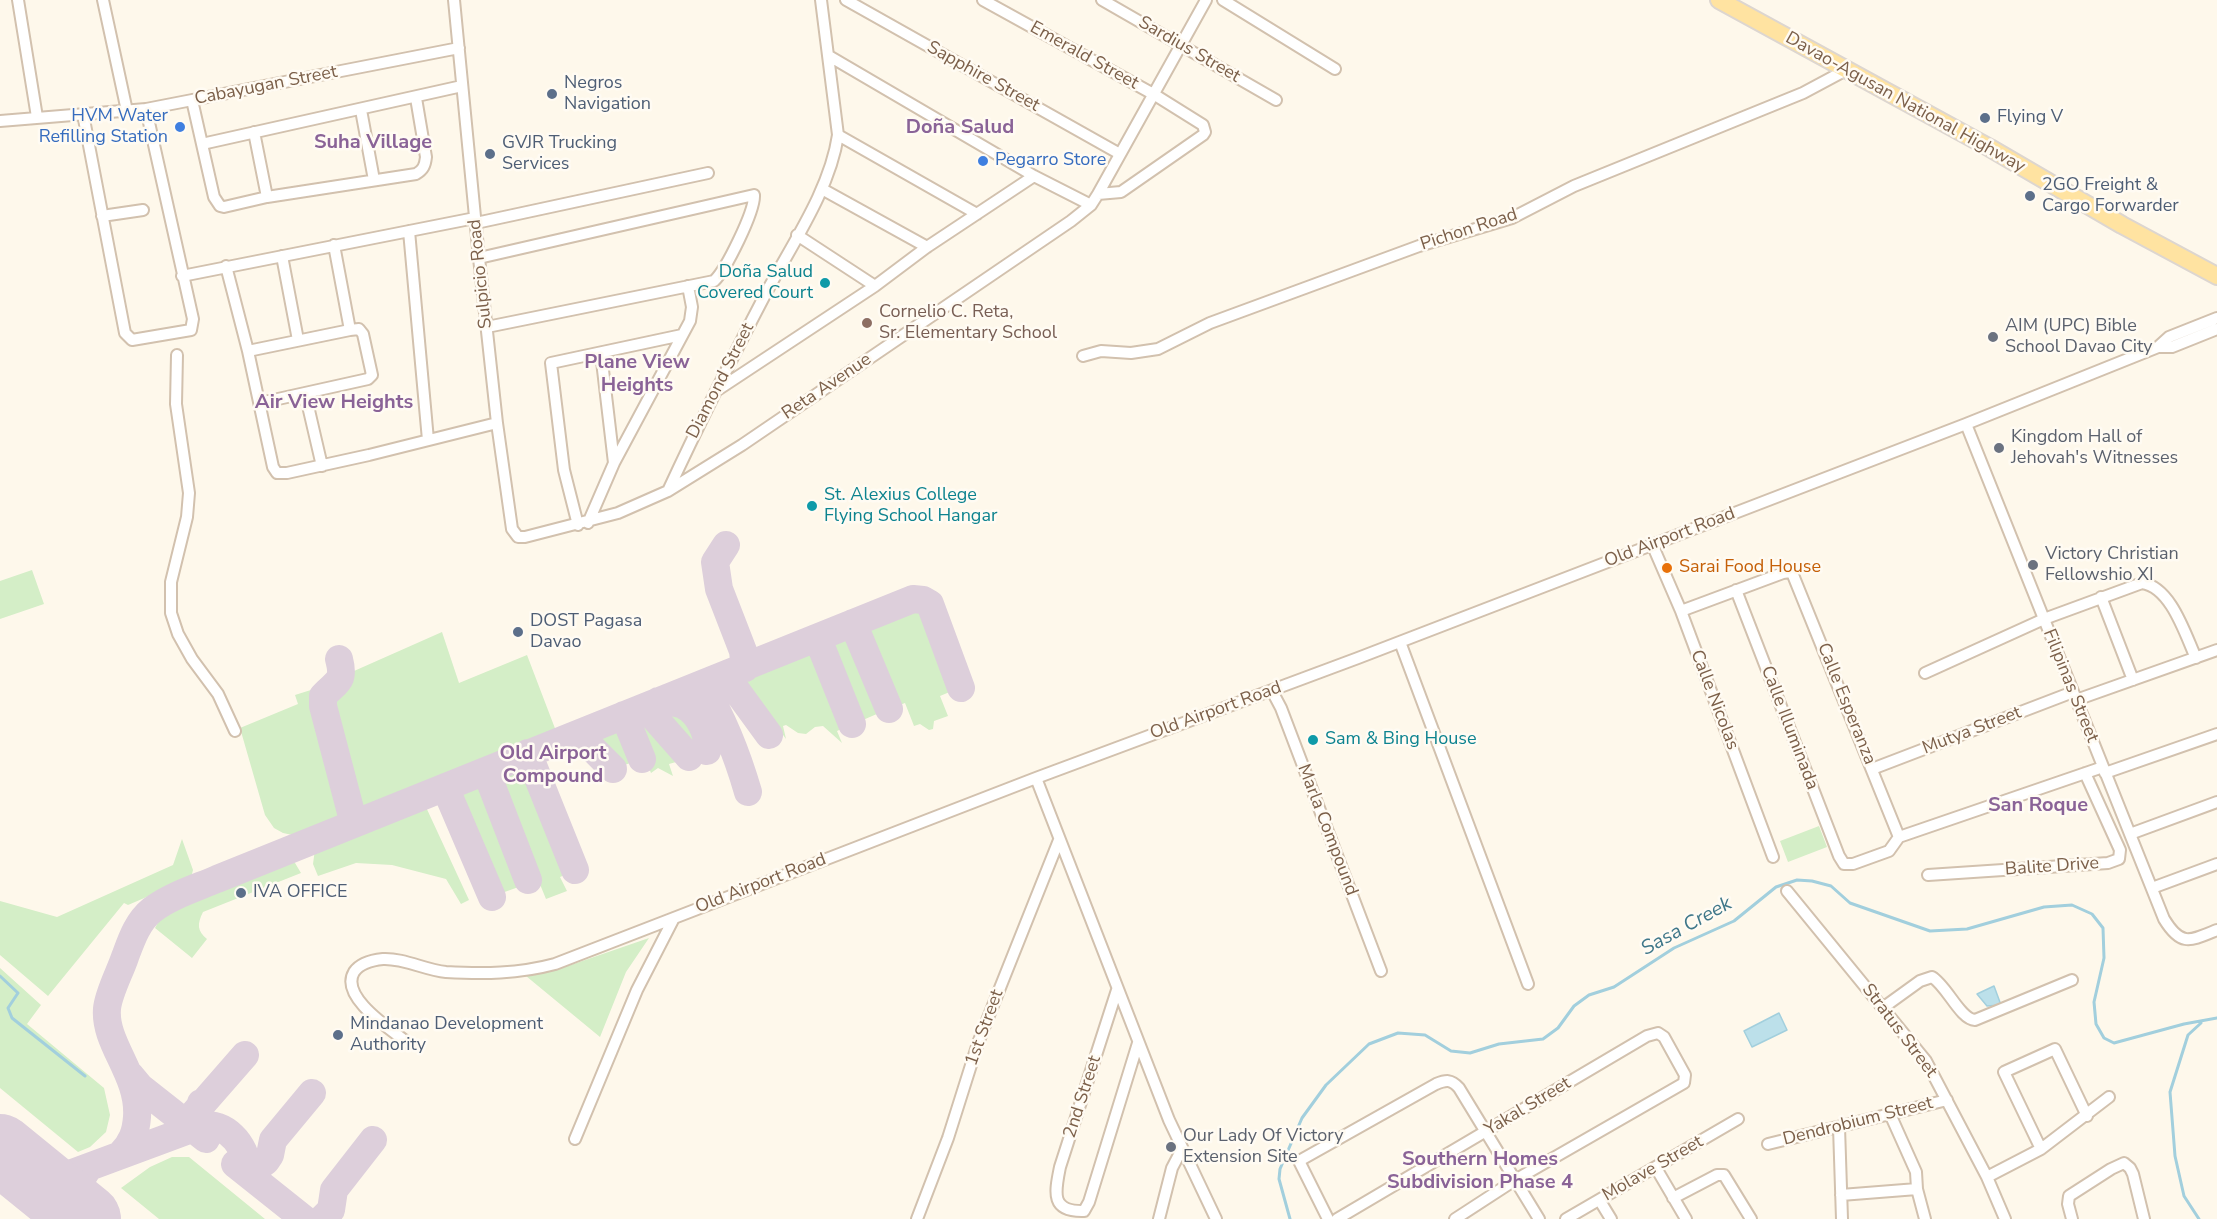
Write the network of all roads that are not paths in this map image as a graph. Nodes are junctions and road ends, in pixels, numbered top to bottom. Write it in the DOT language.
graph roads {
  1 [pos="18,0"];
  2 [pos="103,0"];
  3 [pos="454,0"];
  4 [pos="820,0"];
  5 [pos="846,0"];
  6 [pos="983,0"];
  7 [pos="1102,0"];
  8 [pos="1206,0"];
  9 [pos="1223,0"];
  10 [pos="1719,0"];
  11 [pos="1181,46"];
  12 [pos="459,48"];
  13 [pos="829,56"];
  14 [pos="1335,69"];
  15 [pos="1846,70"];
  16 [pos="462,86"];
  17 [pos="1155,95"];
  18 [pos="416,98"];
  19 [pos="192,100"];
  20 [pos="1276,100"];
  21 [pos="146,109"];
  22 [pos="362,110"];
  23 [pos="127,111"];
  24 [pos="83,114"];
  25 [pos="37,117"];
  26 [pos="0,121"];
  27 [pos="254,132"];
  28 [pos="838,135"];
  29 [pos="202,144"];
  30 [pos="1120,154"];
  31 [pos="708,173"];
  32 [pos="1034,176"];
  33 [pos="374,180"];
  34 [pos="822,189"];
  35 [pos="1098,194"];
  36 [pos="267,197"];
  37 [pos="1091,205"];
  38 [pos="143,210"];
  39 [pos="977,214"];
  40 [pos="102,216"];
  41 [pos="476,221"];
  42 [pos="408,231"];
  43 [pos="797,235"];
  44 [pos="334,245"];
  45 [pos="927,247"];
  46 [pos="282,256"];
  47 [pos="479,258"];
  48 [pos="226,266"];
  49 [pos="182,276"];
  50 [pos="2217,276"];
  51 [pos="688,286"];
  52 [pos="875,286"];
  53 [pos="2217,318"];
  54 [pos="487,327"];
  55 [pos="351,330"];
  56 [pos="2217,330"];
  57 [pos="682,335"];
  58 [pos="298,340"];
  59 [pos="2158,347"];
  60 [pos="248,351"];
  61 [pos="601,353"];
  62 [pos="177,355"];
  63 [pos="1083,356"];
  64 [pos="305,393"];
  65 [pos="713,393"];
  66 [pos="260,404"];
  67 [pos="497,423"];
  68 [pos="1966,424"];
  69 [pos="428,440"];
  70 [pos="614,463"];
  71 [pos="322,466"];
  72 [pos="668,491"];
  73 [pos="583,524"];
  74 [pos="525,537"];
  75 [pos="1652,544"];
  76 [pos="1736,590"];
  77 [pos="2102,597"];
  78 [pos="1681,611"];
  79 [pos="2043,619"];
  80 [pos="1400,642"];
  81 [pos="2217,650"];
  82 [pos="2196,658"];
  83 [pos="1925,673"];
  84 [pos="2133,680"];
  85 [pos="1272,691"];
  86 [pos="2074,696"];
  87 [pos="235,731"];
  88 [pos="2217,734"];
  89 [pos="1872,769"];
  90 [pos="2104,770"];
  91 [pos="2085,773"];
  92 [pos="1036,778"];
  93 [pos="2217,802"];
  94 [pos="2130,834"];
  95 [pos="1899,837"];
  96 [pos="1059,840"];
  97 [pos="1773,857"];
  98 [pos="2217,864"];
  99 [pos="1928,875"];
  100 [pos="2152,888"];
  101 [pos="1787,891"];
  102 [pos="674,917"];
  103 [pos="2217,930"];
  104 [pos="1381,971"];
  105 [pos="2072,980"];
  106 [pos="1528,984"];
  107 [pos="1117,990"];
  108 [pos="1884,1007"];
  109 [pos="408,1043"];
  110 [pos="1138,1043"];
  111 [pos="2109,1097"];
  112 [pos="1947,1100"];
  113 [pos="1890,1114"];
  114 [pos="2087,1116"];
  115 [pos="1738,1119"];
  116 [pos="1839,1126"];
  117 [pos="1486,1131"];
  118 [pos="575,1139"];
  119 [pos="1768,1144"];
  120 [pos="1182,1149"];
  121 [pos="2041,1149"];
  122 [pos="1656,1168"];
  123 [pos="1987,1177"];
  124 [pos="1515,1180"];
  125 [pos="1917,1189"];
  126 [pos="1840,1196"];
  127 [pos="1673,1198"];
  128 [pos="1599,1201"];
  129 [pos="1072,1215"];
  130 [pos="916,1219"];
  131 [pos="1159,1219"];
  132 [pos="1216,1219"];
  133 [pos="1328,1219"];
  134 [pos="1337,1219"];
  135 [pos="1455,1219"];
  136 [pos="1539,1219"];
  137 [pos="1566,1219"];
  138 [pos="1611,1219"];
  139 [pos="1686,1219"];
  140 [pos="1751,1219"];
  141 [pos="1842,1219"];
  142 [pos="1925,1219"];
  143 [pos="2005,1219"];
  144 [pos="2072,1219"];
  145 [pos="2144,1219"];
  1 -- 25 [label="street"];
  2 -- 23 [label="street"];
  3 -- 12 [label="street, Sulpicio Road"];
  4 -- 13 [label="street, Diamond Street"];
  5 -- 30 [label="street, Sapphire Street"];
  6 -- 17 [label="street, Emerald Street"];
  7 -- 11 [label="street, Sardius Street"];
  8 -- 11 [label="street, Reta Avenue"];
  9 -- 14 [label="street"];
  10 -- 15 [label="main road, Davao-Agusan National Highway"];
  11 -- 17 [label="street, Reta Avenue"];
  11 -- 20 [label="street, Sardius Street"];
  12 -- 16 [label="street, Sulpicio Road"];
  12 -- 19 [label="street, Cabayugan Street"];
  13 -- 28 [label="street, Diamond Street"];
  13 -- 32 [label="street"];
  15 -- 50 [label="main road, Davao-Agusan National Highway"];
  15 -- 63 [label="street, Pichon Road"];
  16 -- 18 [label="street"];
  16 -- 41 [label="street, Sulpicio Road"];
  17 -- 30 [label="street, Reta Avenue"];
  17 -- 35 [label="street, Emerald Street"];
  18 -- 22 [label="street"];
  18 -- 33 [label="street"];
  19 -- 21 [label="street, Cabayugan Street"];
  19 -- 29 [label="street"];
  21 -- 23 [label="street, Cabayugan Street"];
  21 -- 49 [label="street"];
  22 -- 27 [label="street"];
  22 -- 33 [label="street"];
  23 -- 24 [label="street, Cabayugan Street"];
  24 -- 25 [label="street, Cabayugan Street"];
  24 -- 40 [label="street"];
  25 -- 26 [label="street, Cabayugan Street"];
  27 -- 29 [label="street"];
  27 -- 36 [label="street"];
  28 -- 34 [label="street, Diamond Street"];
  28 -- 39 [label="street"];
  29 -- 36 [label="street"];
  30 -- 35 [label="street, Reta Avenue"];
  31 -- 41 [label="street"];
  32 -- 37 [label="street"];
  32 -- 39 [label="street"];
  33 -- 36 [label="street"];
  34 -- 43 [label="street, Diamond Street"];
  34 -- 45 [label="street"];
  35 -- 37 [label="street, Reta Avenue"];
  37 -- 72 [label="street, Reta Avenue"];
  38 -- 40 [label="street"];
  39 -- 45 [label="street"];
  40 -- 49 [label="street"];
  41 -- 42 [label="street"];
  41 -- 47 [label="street, Sulpicio Road"];
  42 -- 44 [label="street"];
  42 -- 69 [label="street"];
  43 -- 52 [label="street"];
  43 -- 65 [label="street, Diamond Street"];
  44 -- 46 [label="street"];
  44 -- 55 [label="street"];
  45 -- 52 [label="street"];
  46 -- 48 [label="street"];
  46 -- 58 [label="street"];
  47 -- 51 [label="street"];
  47 -- 54 [label="street, Sulpicio Road"];
  48 -- 49 [label="street"];
  48 -- 60 [label="street"];
  51 -- 54 [label="street"];
  51 -- 57 [label="street"];
  52 -- 65 [label="street"];
  53 -- 59 [label="street, Old Airport Road"];
  54 -- 67 [label="street, Sulpicio Road"];
  55 -- 58 [label="street"];
  55 -- 64 [label="street"];
  56 -- 59 [label="street, Old Airport Road"];
  57 -- 61 [label="street"];
  57 -- 70 [label="street"];
  58 -- 60 [label="street"];
  59 -- 68 [label="street, Old Airport Road"];
  60 -- 66 [label="street"];
  61 -- 70 [label="street"];
  61 -- 73 [label="street"];
  62 -- 87 [label="street"];
  64 -- 66 [label="street"];
  64 -- 71 [label="street"];
  65 -- 72 [label="street, Diamond Street"];
  66 -- 71 [label="street"];
  67 -- 69 [label="street"];
  67 -- 74 [label="street, Sulpicio Road"];
  68 -- 75 [label="street, Old Airport Road"];
  68 -- 79 [label="street, Filipinas Street"];
  69 -- 71 [label="street"];
  70 -- 73 [label="street"];
  72 -- 73 [label="street, Reta Avenue"];
  73 -- 74 [label="street, Reta Avenue"];
  75 -- 78 [label="street, Calle Nicolas"];
  75 -- 80 [label="street, Old Airport Road"];
  76 -- 78 [label="street"];
  76 -- 89 [label="street, Calle Esperanza"];
  76 -- 95 [label="street, Calle Illuminada"];
  77 -- 79 [label="street"];
  77 -- 82 [label="street"];
  77 -- 84 [label="street"];
  78 -- 97 [label="street, Calle Nicolas"];
  79 -- 83 [label="street"];
  79 -- 86 [label="street, Filipinas Street"];
  80 -- 85 [label="street, Old Airport Road"];
  80 -- 106 [label="street"];
  81 -- 82 [label="street, Mutya Street"];
  82 -- 84 [label="street, Mutya Street"];
  84 -- 86 [label="street, Mutya Street"];
  85 -- 92 [label="street, Old Airport Road"];
  85 -- 104 [label="street, Marla Compound"];
  86 -- 89 [label="street, Mutya Street"];
  86 -- 90 [label="street, Filipinas Street"];
  88 -- 90 [label="street"];
  89 -- 95 [label="street, Calle Esperanza"];
  90 -- 91 [label="street"];
  90 -- 94 [label="street, Filipinas Street"];
  91 -- 95 [label="street"];
  91 -- 99 [label="street, Balite Drive"];
  92 -- 96 [label="street"];
  92 -- 102 [label="street, Old Airport Road"];
  93 -- 94 [label="street"];
  94 -- 100 [label="street, Filipinas Street"];
  96 -- 107 [label="street"];
  96 -- 130 [label="street, 1st Street"];
  98 -- 100 [label="street"];
  100 -- 103 [label="street, Filipinas Street"];
  101 -- 108 [label="street, Stratus Street"];
  102 -- 109 [label="street, Old Airport Road"];
  102 -- 118 [label="street"];
  105 -- 108 [label="street"];
  107 -- 110 [label="street"];
  107 -- 129 [label="street, 2nd Street"];
  108 -- 112 [label="street, Stratus Street"];
  110 -- 120 [label="street"];
  110 -- 129 [label="street"];
  111 -- 114 [label="street"];
  112 -- 113 [label="street, Dendrobium Street"];
  112 -- 123 [label="street, Stratus Street"];
  113 -- 116 [label="street, Dendrobium Street"];
  113 -- 125 [label="street"];
  114 -- 121 [label="street"];
  114 -- 121 [label="street"];
  115 -- 122 [label="street, Molave Street"];
  116 -- 119 [label="street, Dendrobium Street"];
  116 -- 126 [label="street"];
  117 -- 124 [label="street"];
  117 -- 124 [label="street, Yakal Street"];
  117 -- 133 [label="street"];
  117 -- 134 [label="street, Yakal Street"];
  120 -- 131 [label="street"];
  120 -- 132 [label="street"];
  121 -- 123 [label="street"];
  122 -- 127 [label="street"];
  122 -- 128 [label="street, Molave Street"];
  123 -- 143 [label="street, Stratus Street"];
  124 -- 135 [label="street"];
  124 -- 136 [label="street"];
  125 -- 126 [label="street"];
  125 -- 142 [label="street"];
  126 -- 141 [label="street"];
  127 -- 139 [label="street"];
  127 -- 140 [label="street"];
  128 -- 137 [label="street, Molave Street"];
  128 -- 138 [label="street"];
  144 -- 145 [label="street"];
}
